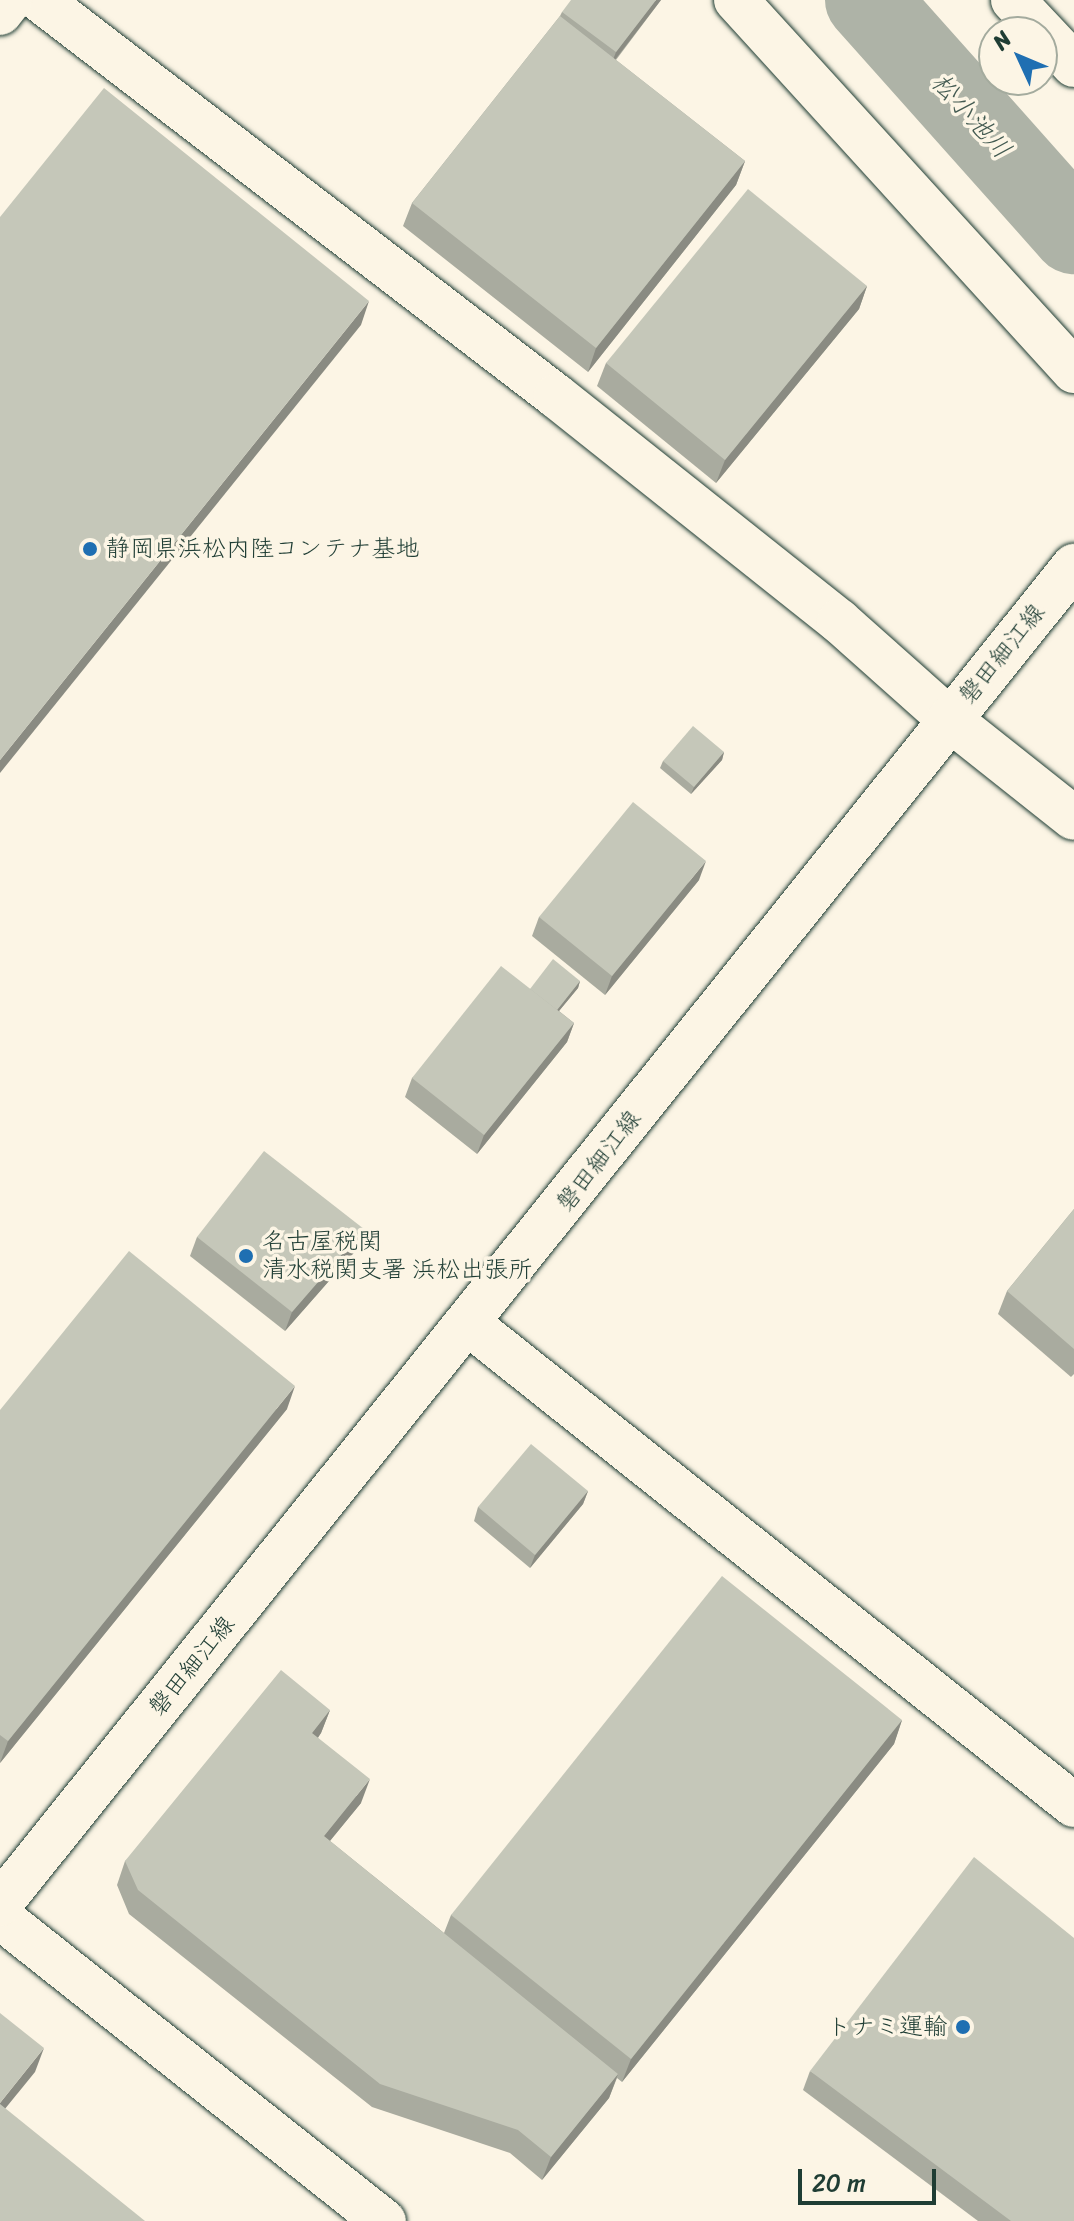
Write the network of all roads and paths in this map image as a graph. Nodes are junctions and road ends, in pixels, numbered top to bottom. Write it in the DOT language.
graph roads {
  1 [pos="10,0"];
  2 [pos="40,0"];
  3 [pos="736,0"];
  4 [pos="1013,0"];
  5 [pos="0,13"];
  6 [pos="1074,65"];
  7 [pos="1074,371"];
  8 [pos="1074,566"];
  9 [pos="949,719"];
  10 [pos="1074,818"];
  11 [pos="469,1324"];
  12 [pos="1074,1805"];
  13 [pos="0,1904"];
  14 [pos="0,1917"];
  15 [pos="384,2221"];
  1 -- 5 [label="street"];
  2 -- 9 [label="street"];
  3 -- 7 [label="street"];
  4 -- 6 [label="street"];
  8 -- 9 [label="street, 磐田細江線"];
  9 -- 10 [label="street"];
  9 -- 11 [label="street, 磐田細江線"];
  11 -- 12 [label="street"];
  11 -- 13 [label="street, 磐田細江線"];
  14 -- 15 [label="street"];
}
